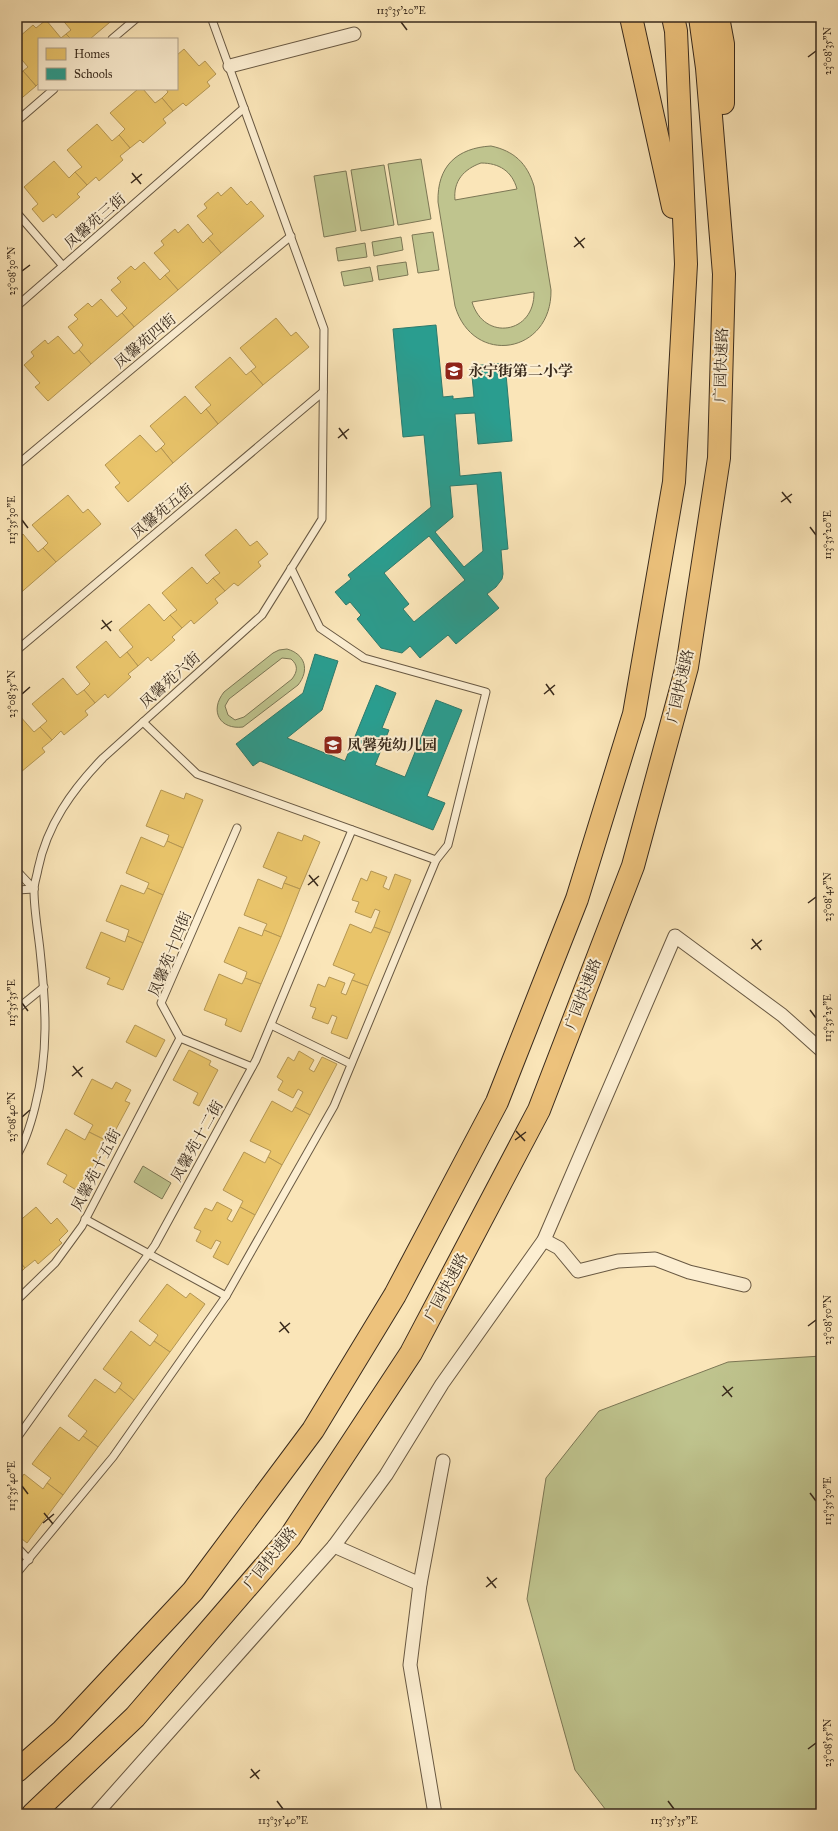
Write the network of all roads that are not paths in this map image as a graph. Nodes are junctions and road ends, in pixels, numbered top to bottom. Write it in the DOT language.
graph roads {
  1 [pos="138,17"];
  2 [pos="211,17"];
  3 [pos="631,17"];
  4 [pos="673,17"];
  5 [pos="700,17"];
  6 [pos="718,17"];
  7 [pos="354,34"];
  8 [pos="113,38"];
  9 [pos="230,66"];
  10 [pos="53,90"];
  11 [pos="244,108"];
  12 [pos="17,121"];
  13 [pos="17,213"];
  14 [pos="290,236"];
  15 [pos="686,264"];
  16 [pos="63,266"];
  17 [pos="724,274"];
  18 [pos="17,306"];
  19 [pos="323,392"];
  20 [pos="17,465"];
  21 [pos="292,568"];
  22 [pos="17,650"];
  23 [pos="142,722"];
  24 [pos="237,828"];
  25 [pos="352,830"];
  26 [pos="436,860"];
  27 [pos="17,871"];
  28 [pos="34,889"];
  29 [pos="17,890"];
  30 [pos="44,987"];
  31 [pos="17,1009"];
  32 [pos="271,1025"];
  33 [pos="180,1038"];
  34 [pos="821,1050"];
  35 [pos="351,1064"];
  36 [pos="252,1067"];
  37 [pos="17,1155"];
  38 [pos="85,1219"];
  39 [pos="544,1240"];
  40 [pos="149,1254"];
  41 [pos="744,1285"];
  42 [pos="226,1296"];
  43 [pos="17,1300"];
  44 [pos="17,1438"];
  45 [pos="443,1461"];
  46 [pos="17,1546"];
  47 [pos="334,1546"];
  48 [pos="29,1560"];
  49 [pos="17,1573"];
  50 [pos="420,1584"];
  51 [pos="135,1717"];
  52 [pos="17,1771"];
  53 [pos="33,1814"];
  54 [pos="38,1814"];
  55 [pos="96,1814"];
  56 [pos="435,1814"];
  1 -- 8 [label="lane"];
  2 -- 9 [label="lane, 凤馨苑六街"];
  3 -- 15 [label="highway"];
  4 -- 15 [label="highway"];
  5 -- 17 [label="highway, 广园快速路"];
  6 -- 17 [label="highway"];
  7 -- 9 [label="street"];
  9 -- 11 [label="lane, 凤馨苑六街"];
  10 -- 12 [label="lane"];
  11 -- 14 [label="lane, 凤馨苑六街"];
  11 -- 16 [label="lane, 凤馨苑三街"];
  13 -- 16 [label="lane"];
  14 -- 19 [label="lane, 凤馨苑六街"];
  14 -- 20 [label="lane, 凤馨苑四街"];
  15 -- 52 [label="highway"];
  16 -- 18 [label="lane, 凤馨苑三街"];
  17 -- 51 [label="highway, 广园快速路"];
  19 -- 21 [label="lane, 凤馨苑六街"];
  19 -- 22 [label="lane, 凤馨苑五街"];
  21 -- 23 [label="lane, 凤馨苑六街"];
  21 -- 26 [label="lane"];
  23 -- 25 [label="lane"];
  23 -- 28 [label="lane, 凤馨苑六街"];
  24 -- 33 [label="lane, 凤馨苑十四街"];
  25 -- 26 [label="lane"];
  25 -- 32 [label="lane, 凤馨苑十二街"];
  26 -- 35 [label="lane"];
  27 -- 28 [label="lane"];
  28 -- 29 [label="lane"];
  28 -- 30 [label="lane, 凤馨苑六街"];
  30 -- 31 [label="lane"];
  30 -- 37 [label="lane, 凤馨苑六街"];
  32 -- 35 [label="lane"];
  32 -- 36 [label="lane, 凤馨苑十二街"];
  33 -- 36 [label="lane"];
  33 -- 38 [label="lane, 凤馨苑十五街"];
  34 -- 39 [label="street"];
  35 -- 42 [label="lane"];
  36 -- 40 [label="lane, 凤馨苑十二街"];
  38 -- 40 [label="lane"];
  38 -- 43 [label="lane, 凤馨苑十五街"];
  39 -- 41 [label="street"];
  39 -- 47 [label="street"];
  40 -- 42 [label="lane"];
  40 -- 44 [label="lane, 凤馨苑十二街"];
  42 -- 48 [label="lane"];
  45 -- 50 [label="street"];
  46 -- 48 [label="lane"];
  47 -- 50 [label="street"];
  47 -- 55 [label="street"];
  48 -- 49 [label="lane"];
  50 -- 56 [label="street"];
  51 -- 53 [label="highway, 广园快速路"];
  51 -- 54 [label="highway"];
}
